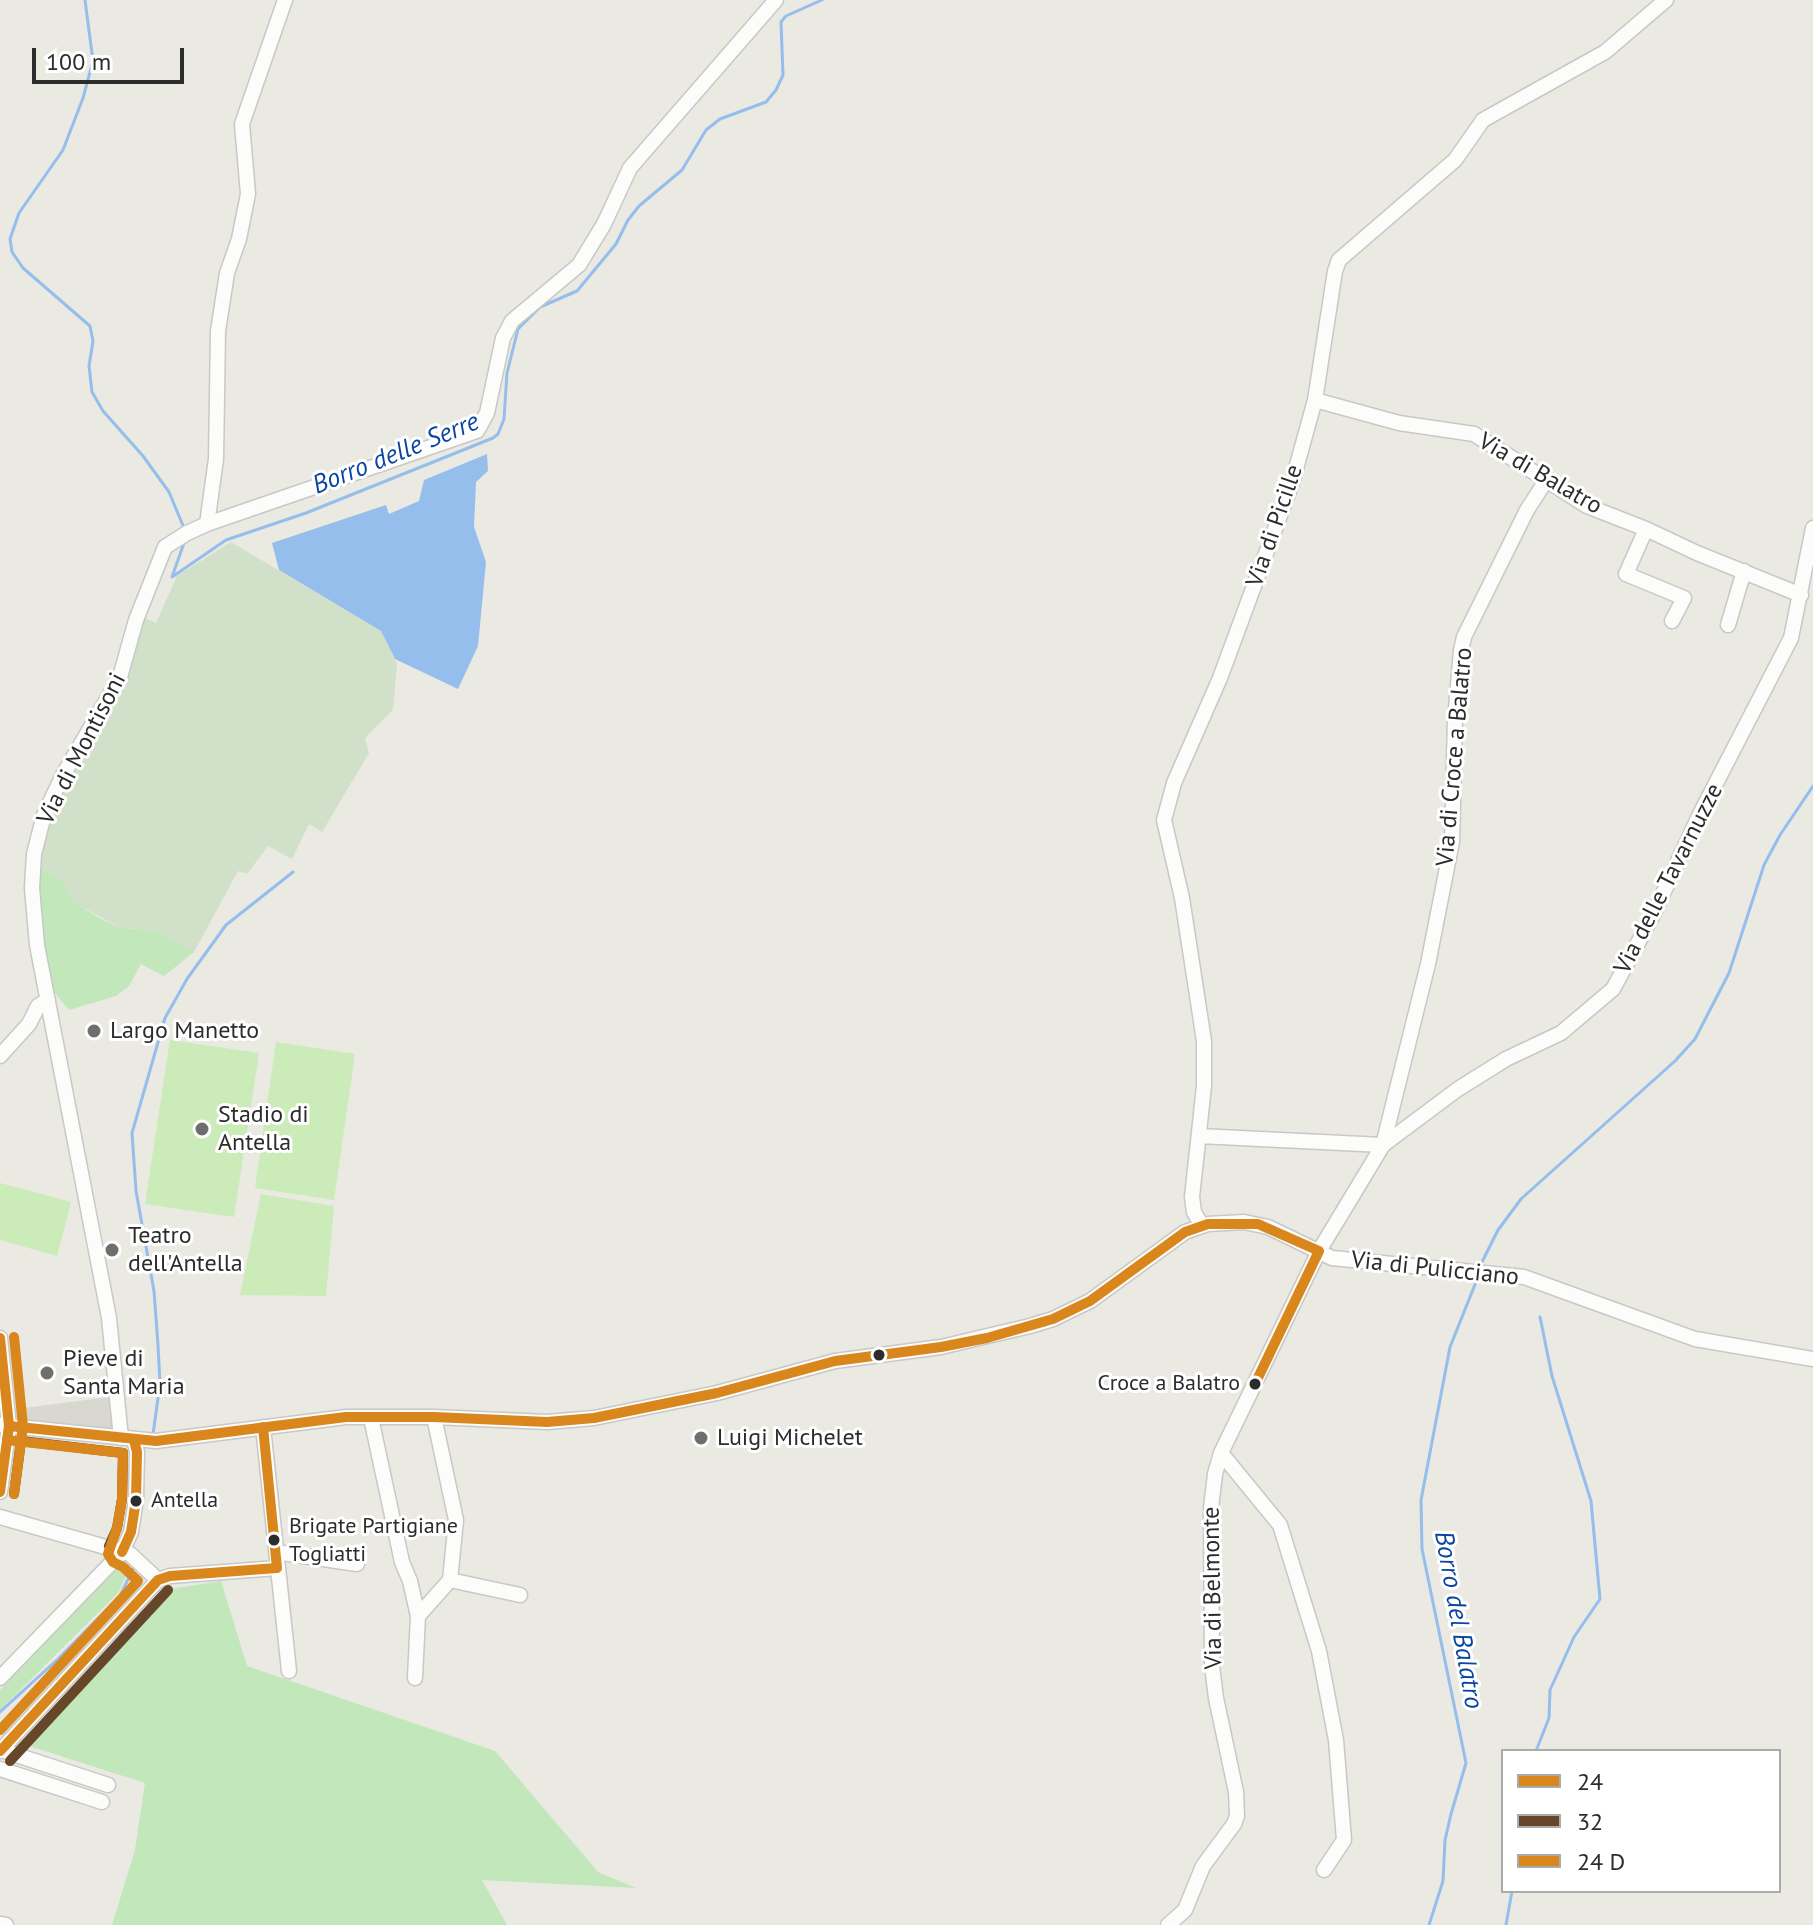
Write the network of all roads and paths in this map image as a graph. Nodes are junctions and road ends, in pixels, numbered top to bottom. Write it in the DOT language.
graph roads {
  1 [pos="285,0"];
  2 [pos="776,0"];
  3 [pos="1666,0"];
  4 [pos="1315,400"];
  5 [pos="1547,479"];
  6 [pos="207,524"];
  7 [pos="1813,528"];
  8 [pos="1646,529"];
  9 [pos="1744,571"];
  10 [pos="1801,595"];
  11 [pos="1672,621"];
  12 [pos="1728,625"];
  13 [pos="48,1000"];
  14 [pos="0,1056"];
  15 [pos="1199,1136"];
  16 [pos="1383,1145"];
  17 [pos="1192,1197"];
  18 [pos="1202,1226"];
  19 [pos="1179,1236"];
  20 [pos="1319,1251"];
  21 [pos="0,1338"];
  22 [pos="1813,1359"];
  23 [pos="434,1417"];
  24 [pos="371,1418"];
  25 [pos="4,1426"];
  26 [pos="263,1427"];
  27 [pos="127,1439"];
  28 [pos="1221,1453"];
  29 [pos="0,1492"];
  30 [pos="0,1517"];
  31 [pos="122,1552"];
  32 [pos="276,1552"];
  33 [pos="357,1564"];
  34 [pos="277,1568"];
  35 [pos="158,1580"];
  36 [pos="450,1580"];
  37 [pos="520,1595"];
  38 [pos="418,1616"];
  39 [pos="289,1671"];
  40 [pos="0,1678"];
  41 [pos="415,1678"];
  42 [pos="0,1750"];
  43 [pos="0,1769"];
  44 [pos="108,1785"];
  45 [pos="102,1802"];
  46 [pos="1324,1870"];
  47 [pos="0,1924"];
  48 [pos="6,1925"];
  49 [pos="1168,1925"];
  1 -- 6 [label="street"];
  2 -- 6 [label="street, Via di Montisoni"];
  3 -- 4 [label="street, Via di Picille"];
  4 -- 5 [label="street, Via di Balatro"];
  4 -- 15 [label="street, Via di Picille"];
  5 -- 8 [label="street, Via di Balatro"];
  5 -- 16 [label="street, Via di Croce a Balatro"];
  6 -- 13 [label="street, Via di Montisoni"];
  7 -- 10 [label="street, Via delle Tavarnuzze"];
  8 -- 9 [label="street, Via di Balatro"];
  8 -- 11 [label="street"];
  9 -- 10 [label="street, Via di Balatro"];
  9 -- 12 [label="street"];
  10 -- 16 [label="street, Via delle Tavarnuzze"];
  13 -- 14 [label="street"];
  13 -- 27 [label="street, Via di Montisoni"];
  15 -- 16 [label="street"];
  15 -- 17 [label="street, Via di Picille"];
  16 -- 20 [label="street, Via delle Tavarnuzze"];
  17 -- 18 [label="street, Via di Picille"];
  17 -- 19 [label="street, Via di Picille"];
  18 -- 19 [label="street, Via di Pulicciano"];
  18 -- 20 [label="street, Via di Pulicciano"];
  19 -- 23 [label="street, Via di Pulicciano"];
  20 -- 22 [label="street, Via di Pulicciano"];
  20 -- 28 [label="street, Via di Belmonte"];
  21 -- 25 [label="street"];
  23 -- 24 [label="street, Via di Pulicciano"];
  23 -- 36 [label="street"];
  24 -- 26 [label="street, Via di Pulicciano"];
  24 -- 38 [label="street"];
  25 -- 27 [label="street, Via di Pulicciano"];
  25 -- 29 [label="street"];
  26 -- 27 [label="street, Via di Pulicciano"];
  26 -- 32 [label="street"];
  27 -- 31 [label="street, Via di Montisoni"];
  28 -- 46 [label="street"];
  28 -- 49 [label="street, Via di Belmonte"];
  30 -- 31 [label="street"];
  31 -- 35 [label="street"];
  31 -- 40 [label="street"];
  32 -- 33 [label="street"];
  32 -- 34 [label="street"];
  34 -- 35 [label="street"];
  34 -- 39 [label="street"];
  35 -- 42 [label="street"];
  36 -- 37 [label="street"];
  36 -- 38 [label="street"];
  38 -- 41 [label="street"];
  42 -- 44 [label="street"];
  43 -- 45 [label="street"];
  47 -- 48 [label="street"];
}
